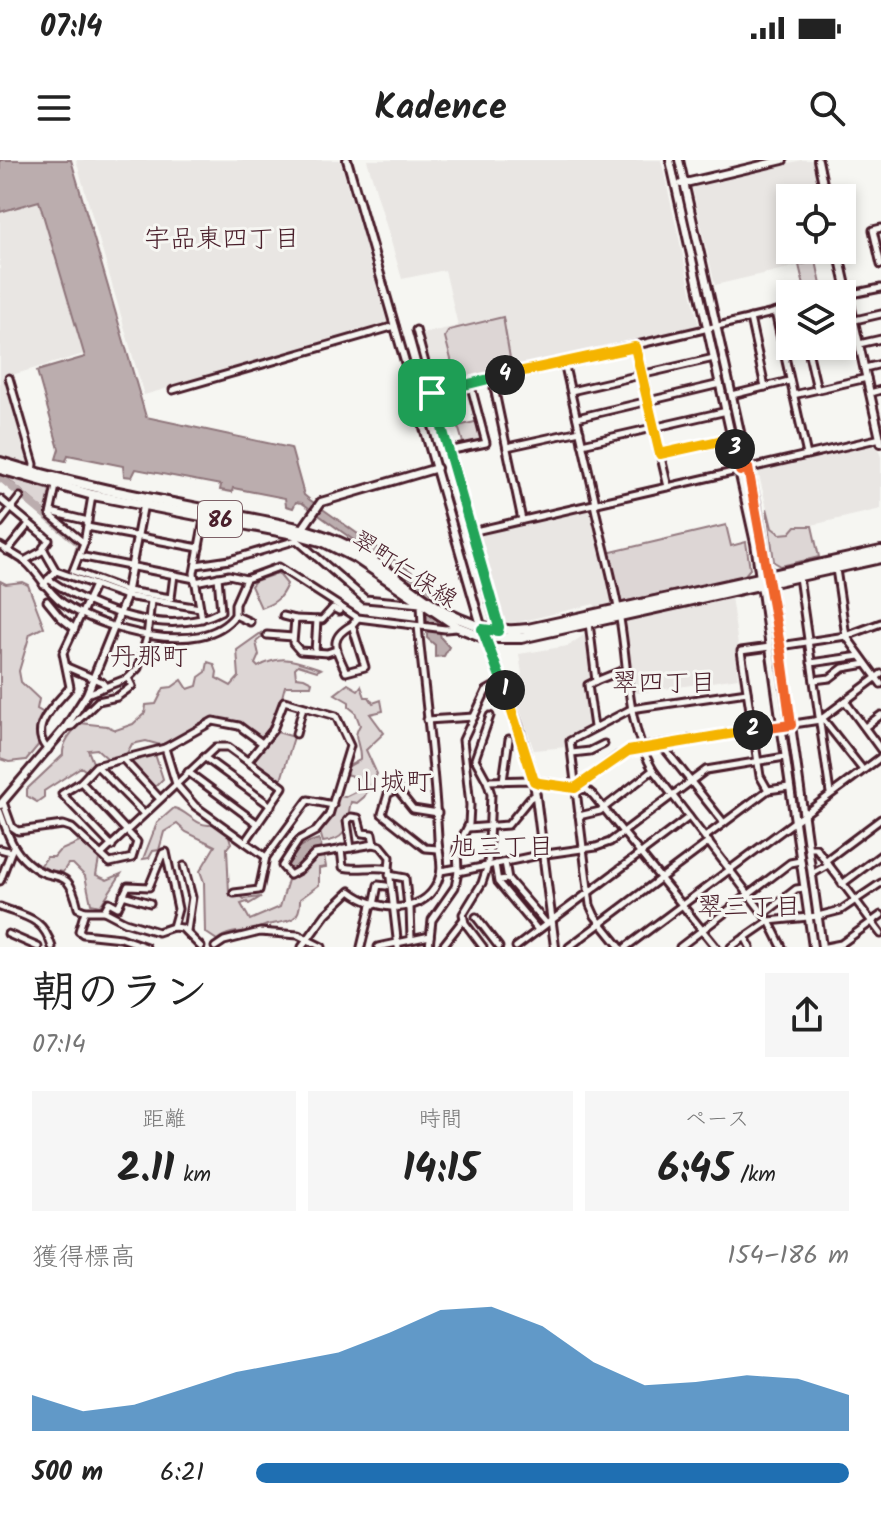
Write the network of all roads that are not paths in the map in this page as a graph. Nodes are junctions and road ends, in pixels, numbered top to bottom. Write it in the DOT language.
graph roads {
  1 [pos="347,160"];
  2 [pos="670,160"];
  3 [pos="679,160"];
  4 [pos="783,160"];
  5 [pos="818,160"];
  6 [pos="684,183"];
  7 [pos="823,184"];
  8 [pos="676,185"];
  9 [pos="881,228"];
  10 [pos="881,265"];
  11 [pos="881,288"];
  12 [pos="856,294"];
  13 [pos="775,312"];
  14 [pos="881,314"];
  15 [pos="750,318"];
  16 [pos="856,319"];
  17 [pos="395,326"];
  18 [pos="713,327"];
  19 [pos="416,330"];
  20 [pos="856,332"];
  21 [pos="881,339"];
  22 [pos="859,344"];
  23 [pos="635,347"];
  24 [pos="715,358"];
  25 [pos="810,360"];
  26 [pos="564,362"];
  27 [pos="881,364"];
  28 [pos="865,368"];
  29 [pos="642,375"];
  30 [pos="9,378"];
  31 [pos="492,378"];
  32 [pos="867,378"];
  33 [pos="789,381"];
  34 [pos="470,383"];
  35 [pos="721,384"];
  36 [pos="765,387"];
  37 [pos="817,389"];
  38 [pos="173,390"];
  39 [pos="881,390"];
  40 [pos="571,391"];
  41 [pos="432,393"];
  42 [pos="870,393"];
  43 [pos="732,395"];
  44 [pos="793,395"];
  45 [pos="648,401"];
  46 [pos="727,411"];
  47 [pos="878,415"];
  48 [pos="577,418"];
  49 [pos="654,427"];
  50 [pos="580,431"];
  51 [pos="733,438"];
  52 [pos="881,440"];
  53 [pos="582,444"];
  54 [pos="507,447"];
  55 [pos="448,451"];
  56 [pos="660,454"];
  57 [pos="807,455"];
  58 [pos="2,466"];
  59 [pos="437,468"];
  60 [pos="748,468"];
  61 [pos="740,471"];
  62 [pos="33,476"];
  63 [pos="123,483"];
  64 [pos="56,486"];
  65 [pos="668,487"];
  66 [pos="120,493"];
  67 [pos="93,495"];
  68 [pos="20,497"];
  69 [pos="0,499"];
  70 [pos="144,501"];
  71 [pos="595,504"];
  72 [pos="11,508"];
  73 [pos="50,512"];
  74 [pos="205,513"];
  75 [pos="522,520"];
  76 [pos="0,523"];
  77 [pos="29,524"];
  78 [pos="88,524"];
  79 [pos="471,532"];
  80 [pos="299,534"];
  81 [pos="137,537"];
  82 [pos="84,543"];
  83 [pos="0,546"];
  84 [pos="199,548"];
  85 [pos="44,550"];
  86 [pos="7,551"];
  87 [pos="881,551"];
  88 [pos="79,556"];
  89 [pos="881,558"];
  90 [pos="24,561"];
  91 [pos="196,565"];
  92 [pos="132,567"];
  93 [pos="836,569"];
  94 [pos="56,571"];
  95 [pos="174,575"];
  96 [pos="218,577"];
  97 [pos="799,577"];
  98 [pos="48,579"];
  99 [pos="246,579"];
  100 [pos="195,580"];
  101 [pos="764,581"];
  102 [pos="43,585"];
  103 [pos="95,585"];
  104 [pos="126,594"];
  105 [pos="88,600"];
  106 [pos="47,601"];
  107 [pos="151,601"];
  108 [pos="422,602"];
  109 [pos="67,606"];
  110 [pos="200,608"];
  111 [pos="476,608"];
  112 [pos="82,613"];
  113 [pos="120,613"];
  114 [pos="619,613"];
  115 [pos="235,615"];
  116 [pos="283,616"];
  117 [pos="60,617"];
  118 [pos="358,618"];
  119 [pos="202,619"];
  120 [pos="295,619"];
  121 [pos="317,620"];
  122 [pos="149,621"];
  123 [pos="250,622"];
  124 [pos="589,623"];
  125 [pos="881,623"];
  126 [pos="460,624"];
  127 [pos="352,625"];
  128 [pos="115,626"];
  129 [pos="422,626"];
  130 [pos="75,629"];
  131 [pos="498,631"];
  132 [pos="484,633"];
  133 [pos="267,635"];
  134 [pos="846,636"];
  135 [pos="147,637"];
  136 [pos="293,637"];
  137 [pos="808,643"];
  138 [pos="780,646"];
  139 [pos="770,647"];
  140 [pos="336,650"];
  141 [pos="315,652"];
  142 [pos="860,656"];
  143 [pos="811,663"];
  144 [pos="866,664"];
  145 [pos="67,667"];
  146 [pos="626,669"];
  147 [pos="128,678"];
  148 [pos="94,679"];
  149 [pos="880,679"];
  150 [pos="814,680"];
  151 [pos="596,681"];
  152 [pos="502,682"];
  153 [pos="105,686"];
  154 [pos="747,692"];
  155 [pos="87,694"];
  156 [pos="845,701"];
  157 [pos="303,707"];
  158 [pos="631,709"];
  159 [pos="881,715"];
  160 [pos="490,716"];
  161 [pos="475,717"];
  162 [pos="821,719"];
  163 [pos="427,720"];
  164 [pos="791,725"];
  165 [pos="781,726"];
  166 [pos="66,727"];
  167 [pos="594,727"];
  168 [pos="865,727"];
  169 [pos="753,730"];
  170 [pos="296,734"];
  171 [pos="509,739"];
  172 [pos="262,743"];
  173 [pos="604,744"];
  174 [pos="661,744"];
  175 [pos="642,747"];
  176 [pos="165,748"];
  177 [pos="48,750"];
  178 [pos="881,750"];
  179 [pos="572,753"];
  180 [pos="204,757"];
  181 [pos="785,757"];
  182 [pos="881,757"];
  183 [pos="124,760"];
  184 [pos="248,761"];
  185 [pos="757,761"];
  186 [pos="96,766"];
  187 [pos="653,770"];
  188 [pos="863,770"];
  189 [pos="188,772"];
  190 [pos="395,780"];
  191 [pos="487,781"];
  192 [pos="503,781"];
  193 [pos="534,781"];
  194 [pos="691,781"];
  195 [pos="81,782"];
  196 [pos="176,784"];
  197 [pos="789,787"];
  198 [pos="575,788"];
  199 [pos="397,789"];
  200 [pos="768,790"];
  201 [pos="830,793"];
  202 [pos="672,794"];
  203 [pos="536,795"];
  204 [pos="160,799"];
  205 [pos="2,804"];
  206 [pos="333,805"];
  207 [pos="271,806"];
  208 [pos="604,807"];
  209 [pos="0,812"];
  210 [pos="438,813"];
  211 [pos="144,814"];
  212 [pos="803,814"];
  213 [pos="579,816"];
  214 [pos="689,817"];
  215 [pos="881,819"];
  216 [pos="794,820"];
  217 [pos="724,823"];
  218 [pos="258,824"];
  219 [pos="489,826"];
  220 [pos="468,828"];
  221 [pos="128,831"];
  222 [pos="623,831"];
  223 [pos="707,840"];
  224 [pos="245,842"];
  225 [pos="374,844"];
  226 [pos="112,846"];
  227 [pos="351,848"];
  228 [pos="809,848"];
  229 [pos="0,849"];
  230 [pos="12,849"];
  231 [pos="341,849"];
  232 [pos="438,849"];
  233 [pos="582,849"];
  234 [pos="641,853"];
  235 [pos="102,854"];
  236 [pos="544,854"];
  237 [pos="881,855"];
  238 [pos="266,857"];
  239 [pos="800,861"];
  240 [pos="505,862"];
  241 [pos="827,863"];
  242 [pos="491,865"];
  243 [pos="184,866"];
  244 [pos="730,869"];
  245 [pos="458,870"];
  246 [pos="441,871"];
  247 [pos="389,872"];
  248 [pos="812,874"];
  249 [pos="661,878"];
  250 [pos="508,879"];
  251 [pos="498,880"];
  252 [pos="0,881"];
  253 [pos="881,883"];
  254 [pos="842,884"];
  255 [pos="386,886"];
  256 [pos="804,888"];
  257 [pos="234,893"];
  258 [pos="587,894"];
  259 [pos="123,895"];
  260 [pos="750,895"];
  261 [pos="856,901"];
  262 [pos="150,903"];
  263 [pos="683,904"];
  264 [pos="372,905"];
  265 [pos="0,907"];
  266 [pos="393,907"];
  267 [pos="409,907"];
  268 [pos="85,911"];
  269 [pos="104,911"];
  270 [pos="764,914"];
  271 [pos="881,915"];
  272 [pos="818,916"];
  273 [pos="476,917"];
  274 [pos="808,917"];
  275 [pos="463,920"];
  276 [pos="769,921"];
  277 [pos="549,922"];
  278 [pos="871,922"];
  279 [pos="601,923"];
  280 [pos="173,927"];
  281 [pos="538,930"];
  282 [pos="703,930"];
  283 [pos="187,931"];
  284 [pos="8,934"];
  285 [pos="881,934"];
  286 [pos="489,935"];
  287 [pos="430,936"];
  288 [pos="745,937"];
  289 [pos="411,939"];
  290 [pos="308,940"];
  291 [pos="398,944"];
  292 [pos="482,945"];
  293 [pos="842,946"];
  294 [pos="38,947"];
  295 [pos="52,947"];
  296 [pos="146,947"];
  297 [pos="201,947"];
  298 [pos="215,947"];
  299 [pos="302,947"];
  300 [pos="322,947"];
  301 [pos="361,947"];
  302 [pos="378,947"];
  303 [pos="429,947"];
  304 [pos="442,947"];
  305 [pos="499,947"];
  306 [pos="516,947"];
  307 [pos="555,947"];
  308 [pos="569,947"];
  309 [pos="623,947"];
  310 [pos="680,947"];
  311 [pos="716,947"];
  312 [pos="731,947"];
  313 [pos="750,947"];
  314 [pos="782,947"];
  315 [pos="813,947"];
  316 [pos="824,947"];
  1 -- 17 [label="street"];
  2 -- 8 [label="street"];
  3 -- 6 [label="street"];
  4 -- 6 [label="street"];
  5 -- 7 [label="street"];
  6 -- 8 [label="street"];
  6 -- 18 [label="street"];
  8 -- 18 [label="street"];
  9 -- 10 [label="street"];
  11 -- 12 [label="street"];
  13 -- 15 [label="street"];
  13 -- 33 [label="street"];
  14 -- 16 [label="street"];
  15 -- 18 [label="street"];
  15 -- 36 [label="street"];
  17 -- 38 [label="street"];
  17 -- 59 [label="street"];
  18 -- 23 [label="street"];
  18 -- 24 [label="street"];
  18 -- 43 [label="street"];
  19 -- 41 [label="street"];
  20 -- 22 [label="street"];
  21 -- 22 [label="street"];
  22 -- 28 [label="street"];
  23 -- 26 [label="street"];
  23 -- 29 [label="street"];
  24 -- 29 [label="street"];
  24 -- 35 [label="street"];
  25 -- 37 [label="street"];
  26 -- 31 [label="street"];
  26 -- 40 [label="street"];
  27 -- 28 [label="street"];
  28 -- 32 [label="street"];
  29 -- 40 [label="street"];
  29 -- 45 [label="street"];
  30 -- 62 [label="street"];
  31 -- 34 [label="street"];
  31 -- 54 [label="street"];
  32 -- 37 [label="street"];
  32 -- 42 [label="street"];
  33 -- 36 [label="street"];
  33 -- 44 [label="street"];
  34 -- 41 [label="street"];
  34 -- 55 [label="street"];
  35 -- 45 [label="street"];
  35 -- 46 [label="street"];
  36 -- 43 [label="street"];
  37 -- 44 [label="street"];
  39 -- 42 [label="street"];
  40 -- 48 [label="street"];
  41 -- 55 [label="street"];
  42 -- 47 [label="street"];
  43 -- 60 [label="street"];
  44 -- 57 [label="street"];
  45 -- 48 [label="street"];
  45 -- 49 [label="street"];
  46 -- 49 [label="street"];
  46 -- 51 [label="street"];
  47 -- 52 [label="street"];
  48 -- 50 [label="street"];
  49 -- 53 [label="street"];
  49 -- 56 [label="street"];
  50 -- 53 [label="street"];
  50 -- 54 [label="street"];
  51 -- 56 [label="street"];
  51 -- 61 [label="street"];
  52 -- 57 [label="street"];
  53 -- 71 [label="street"];
  54 -- 75 [label="street"];
  55 -- 79 [label="street"];
  56 -- 65 [label="street"];
  57 -- 60 [label="street"];
  58 -- 62 [label="main road, 翠町仁保線 / 86"];
  59 -- 80 [label="street"];
  59 -- 111 [label="street"];
  60 -- 61 [label="street"];
  60 -- 101 [label="street"];
  61 -- 65 [label="street"];
  61 -- 101 [label="street"];
  62 -- 64 [label="main road, 翠町仁保線 / 86"];
  62 -- 66 [label="main road, 翠町仁保線 / 86"];
  63 -- 66 [label="street"];
  64 -- 67 [label="main road, 翠町仁保線 / 86"];
  64 -- 73 [label="street"];
  65 -- 71 [label="street"];
  66 -- 70 [label="main road, 翠町仁保線 / 86"];
  67 -- 70 [label="main road, 翠町仁保線 / 86"];
  67 -- 78 [label="street"];
  68 -- 72 [label="street"];
  69 -- 72 [label="street"];
  70 -- 74 [label="main road, 翠町仁保線 / 86"];
  70 -- 81 [label="street"];
  71 -- 75 [label="street"];
  71 -- 114 [label="street"];
  72 -- 76 [label="street"];
  72 -- 77 [label="street"];
  73 -- 78 [label="street"];
  73 -- 82 [label="street"];
  74 -- 80 [label="main road, 翠町仁保線 / 86"];
  74 -- 84 [label="street"];
  75 -- 79 [label="street"];
  77 -- 85 [label="street"];
  77 -- 86 [label="street"];
  78 -- 81 [label="street"];
  78 -- 82 [label="street"];
  79 -- 131 [label="street"];
  80 -- 91 [label="street"];
  80 -- 108 [label="main road, 翠町仁保線 / 86"];
  80 -- 108 [label="street"];
  81 -- 84 [label="street"];
  81 -- 92 [label="street"];
  82 -- 88 [label="street"];
  83 -- 86 [label="street"];
  84 -- 91 [label="street"];
  85 -- 90 [label="street"];
  85 -- 94 [label="street"];
  86 -- 90 [label="street"];
  87 -- 101 [label="main road, 翠町仁保線 / 86"];
  88 -- 92 [label="street"];
  88 -- 104 [label="street"];
  89 -- 93 [label="main road, 翠町仁保線 / 86"];
  90 -- 102 [label="street"];
  91 -- 100 [label="street"];
  92 -- 95 [label="street"];
  92 -- 104 [label="street"];
  93 -- 97 [label="main road, 翠町仁保線 / 86"];
  93 -- 134 [label="street"];
  94 -- 98 [label="street"];
  94 -- 103 [label="street"];
  95 -- 100 [label="street"];
  95 -- 104 [label="street"];
  96 -- 99 [label="street"];
  96 -- 100 [label="street"];
  96 -- 119 [label="street"];
  97 -- 101 [label="main road, 翠町仁保線 / 86"];
  97 -- 137 [label="street"];
  98 -- 102 [label="street"];
  98 -- 105 [label="street"];
  99 -- 115 [label="street"];
  99 -- 118 [label="street"];
  100 -- 110 [label="street"];
  101 -- 114 [label="main road, 翠町仁保線 / 86"];
  101 -- 138 [label="street"];
  101 -- 139 [label="street"];
  102 -- 109 [label="street"];
  103 -- 104 [label="street"];
  103 -- 105 [label="street"];
  104 -- 107 [label="street"];
  104 -- 113 [label="street"];
  105 -- 112 [label="street"];
  105 -- 113 [label="street"];
  106 -- 117 [label="street"];
  107 -- 110 [label="street"];
  107 -- 122 [label="street"];
  108 -- 126 [label="main road, 翠町仁保線 / 86"];
  108 -- 126 [label="main road, 翠町仁保線 / 86"];
  108 -- 129 [label="street"];
  109 -- 112 [label="street"];
  109 -- 117 [label="street"];
  110 -- 119 [label="street"];
  111 -- 126 [label="street"];
  111 -- 132 [label="street"];
  112 -- 128 [label="street"];
  112 -- 130 [label="street"];
  113 -- 122 [label="street"];
  113 -- 128 [label="street"];
  114 -- 124 [label="main road, 翠町仁保線 / 86"];
  114 -- 131 [label="main road, 翠町仁保線 / 86"];
  114 -- 146 [label="street"];
  115 -- 123 [label="street"];
  115 -- 135 [label="street"];
  116 -- 120 [label="street"];
  117 -- 130 [label="street"];
  118 -- 121 [label="street"];
  118 -- 127 [label="street"];
  118 -- 129 [label="street"];
  119 -- 122 [label="street"];
  120 -- 121 [label="street"];
  120 -- 136 [label="street"];
  121 -- 141 [label="street"];
  122 -- 135 [label="street"];
  124 -- 132 [label="main road, 翠町仁保線 / 86"];
  124 -- 151 [label="street"];
  125 -- 134 [label="street"];
  126 -- 129 [label="street"];
  126 -- 132 [label="main road, 翠町仁保線 / 86"];
  127 -- 140 [label="street"];
  127 -- 140 [label="street"];
  128 -- 135 [label="street"];
  128 -- 148 [label="street"];
  129 -- 163 [label="street"];
  130 -- 145 [label="street"];
  131 -- 132 [label="main road, 翠町仁保線 / 86"];
  132 -- 152 [label="street"];
  133 -- 136 [label="street"];
  134 -- 137 [label="street"];
  134 -- 142 [label="street"];
  135 -- 147 [label="street"];
  136 -- 141 [label="street"];
  137 -- 138 [label="street"];
  137 -- 143 [label="street"];
  138 -- 164 [label="street"];
  139 -- 154 [label="street"];
  139 -- 165 [label="street"];
  140 -- 141 [label="street"];
  142 -- 143 [label="street"];
  142 -- 144 [label="street"];
  143 -- 150 [label="street"];
  144 -- 149 [label="street"];
  144 -- 150 [label="street"];
  145 -- 148 [label="street"];
  145 -- 177 [label="street"];
  146 -- 151 [label="street"];
  146 -- 158 [label="street"];
  147 -- 153 [label="street"];
  147 -- 166 [label="street"];
  148 -- 153 [label="street"];
  148 -- 155 [label="street"];
  149 -- 156 [label="street"];
  150 -- 162 [label="street"];
  151 -- 167 [label="street"];
  152 -- 161 [label="street"];
  152 -- 193 [label="street"];
  153 -- 155 [label="street"];
  154 -- 158 [label="street"];
  154 -- 169 [label="street"];
  155 -- 166 [label="street"];
  156 -- 162 [label="street"];
  156 -- 168 [label="street"];
  157 -- 170 [label="street"];
  157 -- 172 [label="street"];
  157 -- 206 [label="street"];
  158 -- 167 [label="street"];
  158 -- 175 [label="street"];
  159 -- 168 [label="street"];
  160 -- 191 [label="street"];
  161 -- 163 [label="street"];
  161 -- 220 [label="street"];
  162 -- 164 [label="street"];
  162 -- 188 [label="street"];
  162 -- 201 [label="street"];
  163 -- 210 [label="street"];
  164 -- 165 [label="street"];
  164 -- 212 [label="street"];
  165 -- 169 [label="street"];
  165 -- 181 [label="street"];
  166 -- 177 [label="street"];
  167 -- 179 [label="street"];
  168 -- 178 [label="street"];
  169 -- 174 [label="street"];
  169 -- 185 [label="street"];
  171 -- 192 [label="street"];
  172 -- 176 [label="street"];
  172 -- 184 [label="street"];
  173 -- 179 [label="street"];
  174 -- 175 [label="street"];
  174 -- 194 [label="street"];
  175 -- 187 [label="street"];
  175 -- 198 [label="street"];
  176 -- 183 [label="street"];
  176 -- 196 [label="street"];
  177 -- 205 [label="street"];
  179 -- 198 [label="street"];
  180 -- 184 [label="street"];
  180 -- 189 [label="street"];
  180 -- 207 [label="street"];
  181 -- 185 [label="street"];
  181 -- 197 [label="street"];
  182 -- 188 [label="street"];
  183 -- 186 [label="street"];
  183 -- 204 [label="street"];
  184 -- 207 [label="street"];
  185 -- 194 [label="street"];
  185 -- 200 [label="street"];
  186 -- 195 [label="street"];
  186 -- 211 [label="street"];
  187 -- 202 [label="street"];
  187 -- 208 [label="street"];
  188 -- 201 [label="street"];
  189 -- 196 [label="street"];
  189 -- 218 [label="street"];
  190 -- 199 [label="street"];
  191 -- 192 [label="street"];
  191 -- 219 [label="street"];
  192 -- 193 [label="street"];
  193 -- 198 [label="street"];
  193 -- 203 [label="street"];
  194 -- 202 [label="street"];
  194 -- 217 [label="street"];
  195 -- 221 [label="street"];
  195 -- 226 [label="street"];
  196 -- 204 [label="street"];
  196 -- 224 [label="street"];
  197 -- 200 [label="street"];
  197 -- 216 [label="street"];
  198 -- 208 [label="street"];
  198 -- 213 [label="street"];
  199 -- 210 [label="street"];
  199 -- 232 [label="street"];
  200 -- 217 [label="street"];
  201 -- 212 [label="street"];
  202 -- 214 [label="street"];
  202 -- 222 [label="street"];
  203 -- 219 [label="street"];
  203 -- 236 [label="street"];
  204 -- 211 [label="street"];
  205 -- 235 [label="street"];
  206 -- 231 [label="street"];
  206 -- 238 [label="street"];
  207 -- 218 [label="street"];
  208 -- 213 [label="street"];
  208 -- 222 [label="street"];
  209 -- 230 [label="street"];
  210 -- 232 [label="street"];
  211 -- 221 [label="street"];
  212 -- 216 [label="street"];
  212 -- 228 [label="street"];
  213 -- 233 [label="street"];
  214 -- 223 [label="street"];
  214 -- 234 [label="street"];
  215 -- 241 [label="street"];
  216 -- 239 [label="street"];
  216 -- 244 [label="street"];
  217 -- 223 [label="street"];
  218 -- 224 [label="street"];
  219 -- 220 [label="street"];
  219 -- 242 [label="street"];
  220 -- 245 [label="street"];
  221 -- 226 [label="street"];
  221 -- 235 [label="street"];
  222 -- 233 [label="street"];
  222 -- 234 [label="street"];
  223 -- 244 [label="street"];
  223 -- 249 [label="street"];
  224 -- 238 [label="street"];
  225 -- 227 [label="street"];
  225 -- 227 [label="street"];
  225 -- 247 [label="street"];
  226 -- 235 [label="street"];
  227 -- 231 [label="street"];
  228 -- 241 [label="street"];
  228 -- 248 [label="street"];
  229 -- 230 [label="street"];
  230 -- 252 [label="street"];
  230 -- 268 [label="street"];
  231 -- 247 [label="street"];
  232 -- 246 [label="street"];
  233 -- 236 [label="street"];
  233 -- 258 [label="street"];
  234 -- 249 [label="street"];
  234 -- 258 [label="street"];
  236 -- 240 [label="street"];
  236 -- 277 [label="street"];
  237 -- 254 [label="street"];
  238 -- 257 [label="street"];
  239 -- 256 [label="street"];
  239 -- 260 [label="street"];
  240 -- 242 [label="street"];
  240 -- 250 [label="street"];
  241 -- 248 [label="street"];
  241 -- 254 [label="street"];
  242 -- 245 [label="street"];
  242 -- 251 [label="street"];
  242 -- 275 [label="street"];
  243 -- 283 [label="street"];
  244 -- 260 [label="street"];
  244 -- 263 [label="street"];
  245 -- 246 [label="street"];
  245 -- 287 [label="street"];
  246 -- 267 [label="street"];
  247 -- 266 [label="street"];
  247 -- 267 [label="street"];
  248 -- 272 [label="street"];
  249 -- 263 [label="street"];
  249 -- 279 [label="street"];
  250 -- 251 [label="street"];
  250 -- 277 [label="street"];
  251 -- 281 [label="street"];
  253 -- 261 [label="street"];
  254 -- 261 [label="street"];
  255 -- 264 [label="street"];
  256 -- 270 [label="street"];
  256 -- 274 [label="street"];
  258 -- 277 [label="street"];
  258 -- 279 [label="street"];
  259 -- 262 [label="street"];
  259 -- 269 [label="street"];
  259 -- 280 [label="street"];
  260 -- 270 [label="street"];
  260 -- 282 [label="street"];
  261 -- 272 [label="street"];
  261 -- 278 [label="street"];
  263 -- 282 [label="street"];
  263 -- 309 [label="street"];
  264 -- 266 [label="street"];
  264 -- 290 [label="street"];
  264 -- 301 [label="street"];
  265 -- 295 [label="street"];
  266 -- 267 [label="street"];
  266 -- 291 [label="street"];
  267 -- 289 [label="street"];
  268 -- 269 [label="street"];
  268 -- 296 [label="street"];
  269 -- 280 [label="street"];
  270 -- 276 [label="street"];
  271 -- 278 [label="street"];
  272 -- 274 [label="street"];
  272 -- 316 [label="street"];
  273 -- 286 [label="street"];
  274 -- 276 [label="street"];
  274 -- 315 [label="street"];
  275 -- 292 [label="street"];
  275 -- 304 [label="street"];
  276 -- 288 [label="street"];
  276 -- 314 [label="street"];
  277 -- 281 [label="street"];
  277 -- 307 [label="street"];
  278 -- 285 [label="street"];
  278 -- 293 [label="street"];
  279 -- 308 [label="street"];
  279 -- 309 [label="street"];
  280 -- 283 [label="street"];
  281 -- 306 [label="street"];
  282 -- 310 [label="street"];
  282 -- 311 [label="street"];
  283 -- 297 [label="street"];
  284 -- 294 [label="street"];
  286 -- 292 [label="street"];
  286 -- 305 [label="street"];
  287 -- 289 [label="street"];
  287 -- 303 [label="street"];
  288 -- 312 [label="street"];
  288 -- 313 [label="street"];
  289 -- 291 [label="street"];
  290 -- 298 [label="street"];
  290 -- 299 [label="street"];
  290 -- 300 [label="street"];
  291 -- 302 [label="street"];
  293 -- 316 [label="street"];
}
